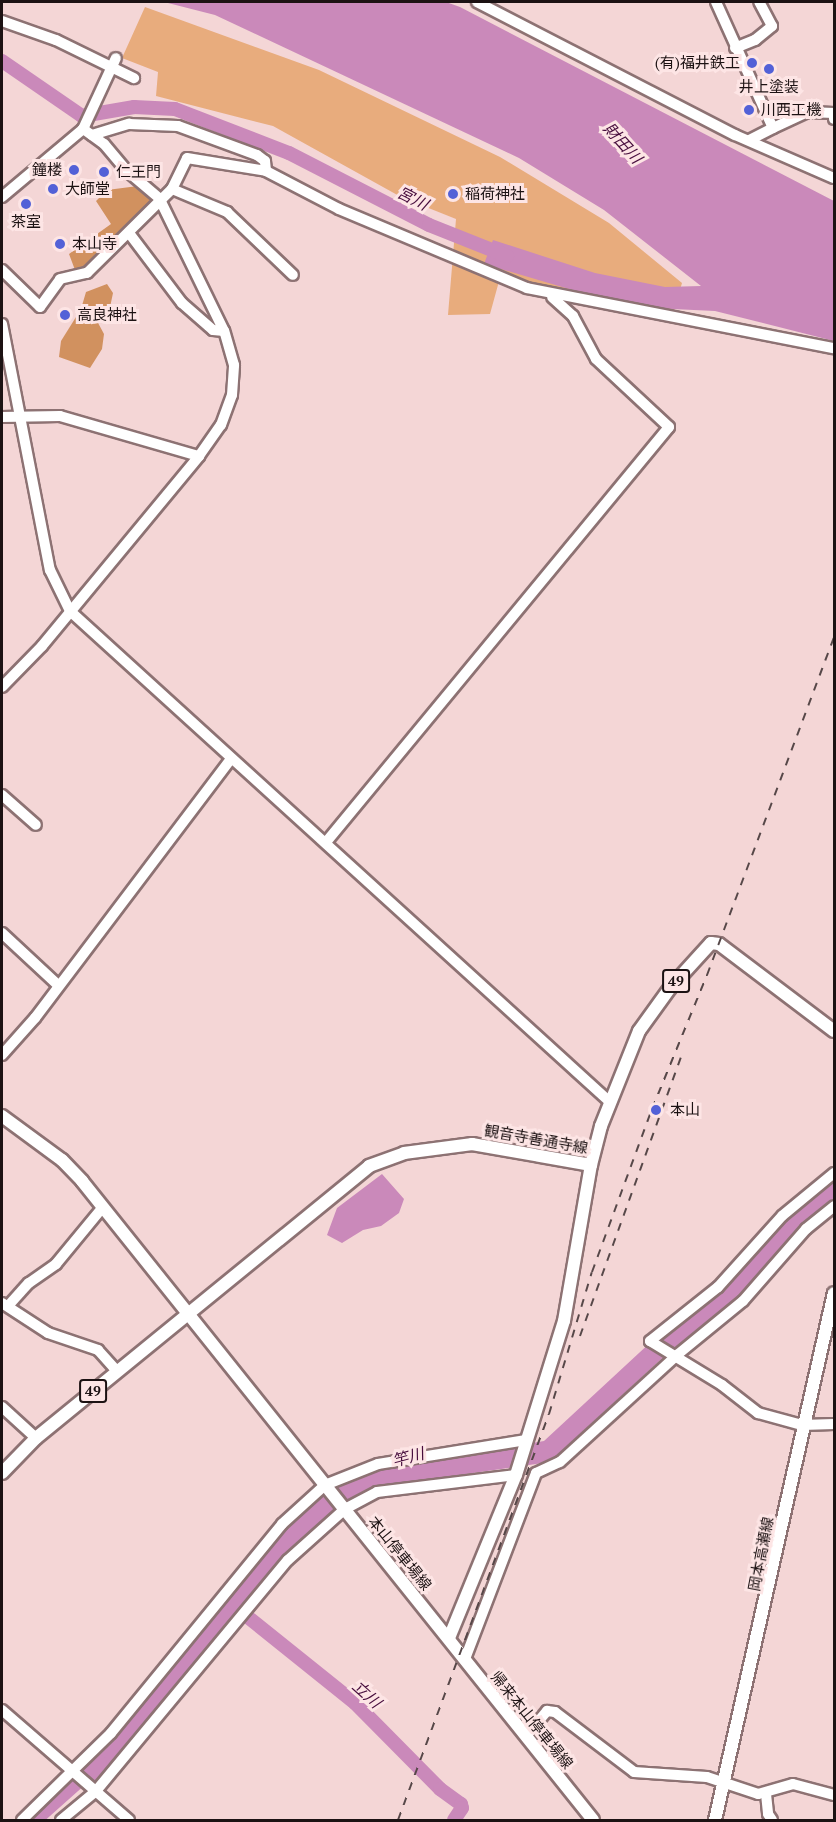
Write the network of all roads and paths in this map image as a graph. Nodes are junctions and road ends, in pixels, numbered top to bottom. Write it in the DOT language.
graph roads {
  1 [pos="477,2"];
  2 [pos="716,2"];
  3 [pos="759,2"];
  4 [pos="2,21"];
  5 [pos="735,48"];
  6 [pos="116,58"];
  7 [pos="111,69"];
  8 [pos="134,78"];
  9 [pos="834,119"];
  10 [pos="772,128"];
  11 [pos="86,130"];
  12 [pos="749,140"];
  13 [pos="266,171"];
  14 [pos="834,178"];
  15 [pos="172,189"];
  16 [pos="2,197"];
  17 [pos="159,198"];
  18 [pos="129,233"];
  19 [pos="2,270"];
  20 [pos="293,275"];
  21 [pos="541,292"];
  22 [pos="2,324"];
  23 [pos="224,331"];
  24 [pos="834,348"];
  25 [pos="7,371"];
  26 [pos="2,417"];
  27 [pos="19,417"];
  28 [pos="199,456"];
  29 [pos="70,611"];
  30 [pos="2,687"];
  31 [pos="231,759"];
  32 [pos="2,795"];
  33 [pos="36,825"];
  34 [pos="327,841"];
  35 [pos="2,933"];
  36 [pos="58,985"];
  37 [pos="834,1031"];
  38 [pos="2,1055"];
  39 [pos="610,1102"];
  40 [pos="2,1116"];
  41 [pos="591,1165"];
  42 [pos="834,1173"];
  43 [pos="834,1206"];
  44 [pos="103,1207"];
  45 [pos="834,1293"];
  46 [pos="5,1305"];
  47 [pos="190,1315"];
  48 [pos="674,1354"];
  49 [pos="117,1371"];
  50 [pos="2,1407"];
  51 [pos="834,1424"];
  52 [pos="802,1425"];
  53 [pos="36,1438"];
  54 [pos="526,1440"];
  55 [pos="2,1473"];
  56 [pos="516,1475"];
  57 [pos="327,1487"];
  58 [pos="344,1507"];
  59 [pos="449,1638"];
  60 [pos="465,1659"];
  61 [pos="2,1710"];
  62 [pos="526,1736"];
  63 [pos="75,1772"];
  64 [pos="723,1781"];
  65 [pos="94,1789"];
  66 [pos="766,1794"];
  67 [pos="834,1796"];
  68 [pos="21,1821"];
  69 [pos="61,1821"];
  70 [pos="129,1821"];
  71 [pos="593,1821"];
  72 [pos="715,1821"];
  73 [pos="772,1821"];
  1 -- 12 [label="street"];
  2 -- 5 [label="street"];
  3 -- 5 [label="street"];
  4 -- 7 [label="street"];
  5 -- 10 [label="street"];
  6 -- 7 [label="street"];
  7 -- 8 [label="street"];
  7 -- 11 [label="street"];
  9 -- 10 [label="street"];
  10 -- 12 [label="street"];
  11 -- 13 [label="street"];
  11 -- 16 [label="street"];
  11 -- 17 [label="street"];
  12 -- 14 [label="street"];
  13 -- 15 [label="street"];
  13 -- 21 [label="street"];
  15 -- 17 [label="street"];
  15 -- 20 [label="street"];
  17 -- 18 [label="street"];
  17 -- 23 [label="street"];
  18 -- 19 [label="street"];
  18 -- 23 [label="street"];
  21 -- 24 [label="street"];
  21 -- 34 [label="street"];
  22 -- 25 [label="street"];
  23 -- 28 [label="street"];
  25 -- 27 [label="street"];
  26 -- 27 [label="street"];
  27 -- 28 [label="street"];
  27 -- 29 [label="street"];
  28 -- 29 [label="street"];
  29 -- 30 [label="street"];
  29 -- 31 [label="street"];
  31 -- 34 [label="street"];
  31 -- 36 [label="street"];
  32 -- 33 [label="street"];
  34 -- 39 [label="street"];
  35 -- 36 [label="street"];
  36 -- 38 [label="street"];
  37 -- 39 [label="main road, 観音寺善通寺線 / 49"];
  39 -- 41 [label="main road, 観音寺善通寺線 / 49"];
  40 -- 44 [label="main road, 本山停車場線"];
  41 -- 47 [label="main road, 観音寺善通寺線 / 49"];
  41 -- 54 [label="main road"];
  42 -- 48 [label="street"];
  43 -- 48 [label="street"];
  44 -- 46 [label="street"];
  44 -- 47 [label="main road, 本山停車場線"];
  45 -- 52 [label="main road, 岡本高瀬線"];
  46 -- 49 [label="street"];
  47 -- 49 [label="main road, 観音寺善通寺線 / 49"];
  47 -- 57 [label="main road, 本山停車場線"];
  48 -- 52 [label="street"];
  48 -- 60 [label="street"];
  49 -- 53 [label="main road, 観音寺善通寺線 / 49"];
  50 -- 53 [label="street"];
  51 -- 52 [label="street"];
  52 -- 64 [label="main road, 岡本高瀬線"];
  53 -- 55 [label="main road, 観音寺善通寺線 / 49"];
  54 -- 56 [label="main road"];
  54 -- 57 [label="street"];
  56 -- 58 [label="street"];
  56 -- 59 [label="main road"];
  57 -- 58 [label="main road, 本山停車場線"];
  57 -- 63 [label="street"];
  58 -- 59 [label="main road, 本山停車場線"];
  58 -- 65 [label="street"];
  59 -- 60 [label="main road, 帰来本山停車場線"];
  60 -- 62 [label="main road, 帰来本山停車場線"];
  61 -- 63 [label="street"];
  62 -- 64 [label="street"];
  62 -- 71 [label="main road, 帰来本山停車場線"];
  63 -- 65 [label="street"];
  63 -- 68 [label="street"];
  64 -- 66 [label="street"];
  64 -- 72 [label="main road, 岡本高瀬線"];
  65 -- 69 [label="street"];
  65 -- 70 [label="street"];
  66 -- 67 [label="street"];
  66 -- 73 [label="street"];
}
